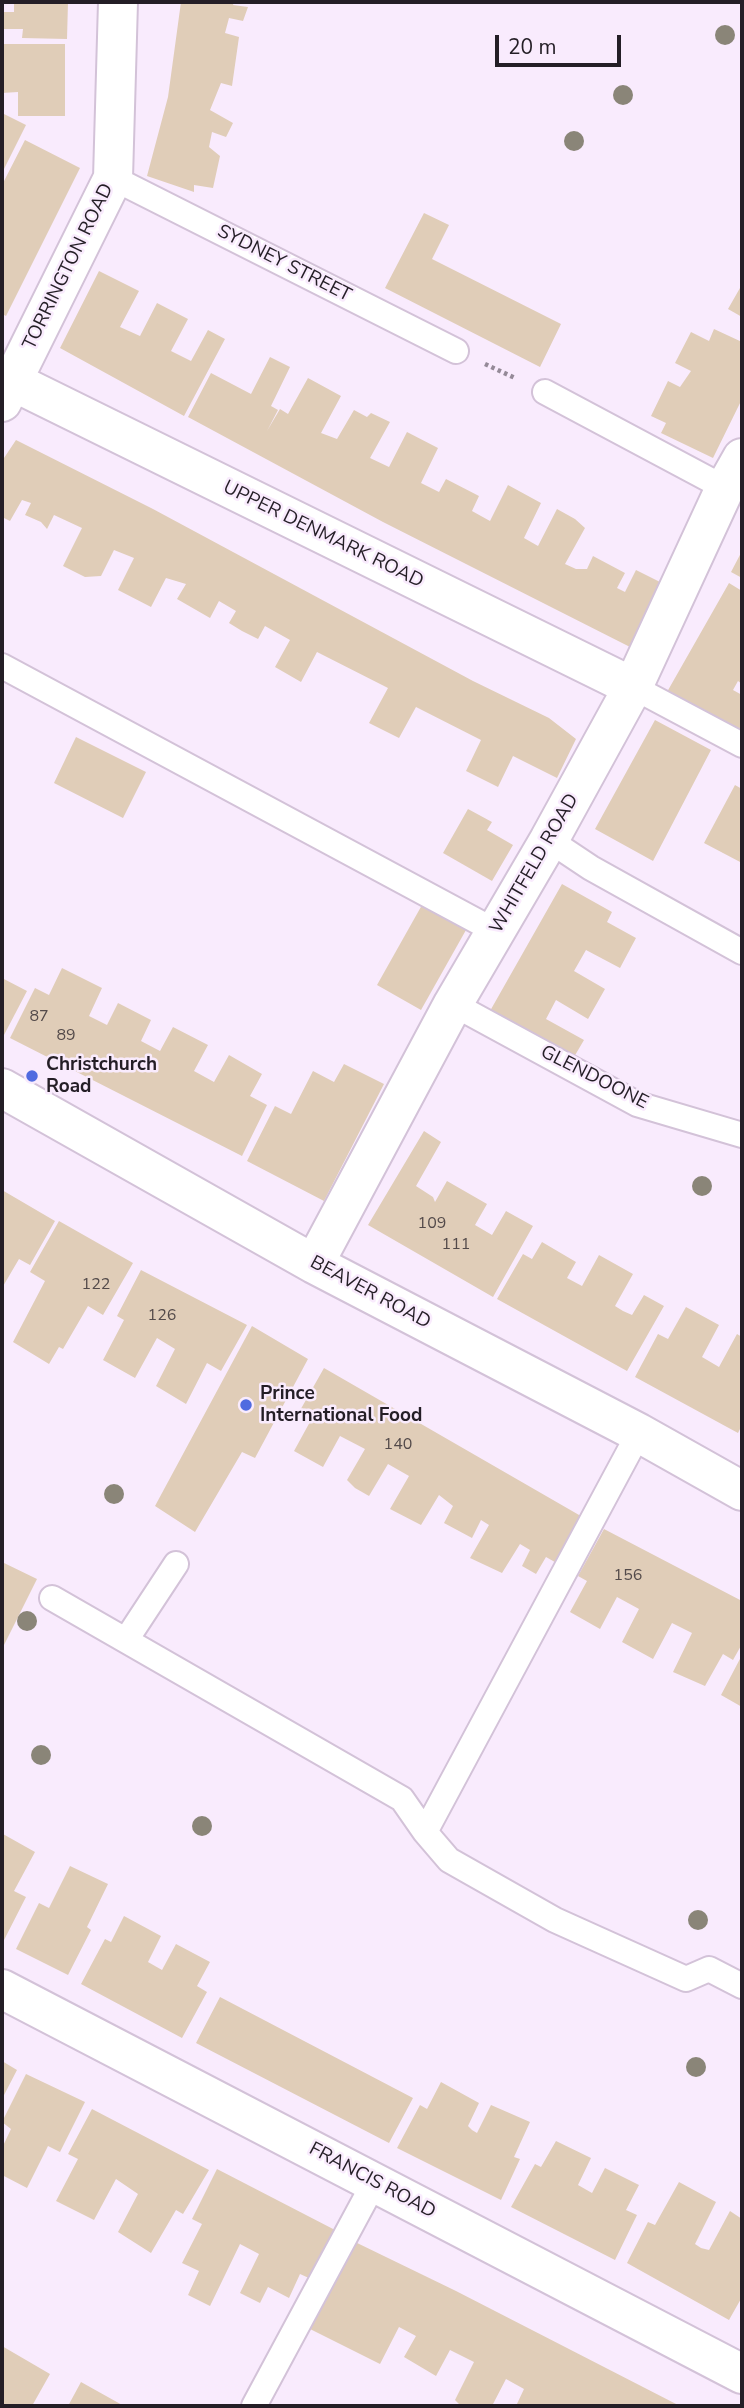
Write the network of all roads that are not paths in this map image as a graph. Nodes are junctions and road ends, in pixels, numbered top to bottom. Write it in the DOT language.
graph roads {
  1 [pos="118,2"];
  2 [pos="113,178"];
  3 [pos="456,351"];
  4 [pos="5,386"];
  5 [pos="545,391"];
  6 [pos="734,473"];
  7 [pos="2,666"];
  8 [pos="633,687"];
  9 [pos="742,745"];
  10 [pos="549,840"];
  11 [pos="497,932"];
  12 [pos="742,952"];
  13 [pos="453,1004"];
  14 [pos="2,1088"];
  15 [pos="742,1135"];
  16 [pos="314,1264"];
  17 [pos="639,1433"];
  18 [pos="742,1491"];
  19 [pos="176,1564"];
  20 [pos="52,1598"];
  21 [pos="127,1640"];
  22 [pos="425,1832"];
  23 [pos="742,1986"];
  24 [pos="2,1989"];
  25 [pos="374,2183"];
  26 [pos="742,2374"];
  27 [pos="254,2406"];
  1 -- 2 [label="street, TORRINGTON ROAD"];
  2 -- 3 [label="lane, SYDNEY STREET"];
  2 -- 4 [label="street, TORRINGTON ROAD"];
  4 -- 8 [label="street, UPPER DENMARK ROAD"];
  5 -- 6 [label="lane"];
  6 -- 8 [label="street, WHITFELD ROAD"];
  7 -- 11 [label="lane"];
  8 -- 9 [label="lane"];
  8 -- 10 [label="street, WHITFELD ROAD"];
  10 -- 11 [label="street, WHITFELD ROAD"];
  10 -- 12 [label="lane"];
  11 -- 13 [label="street, WHITFELD ROAD"];
  13 -- 15 [label="lane, GLENDOONE"];
  13 -- 16 [label="street, WHITFELD ROAD"];
  14 -- 16 [label="street, BEAVER ROAD"];
  16 -- 17 [label="street, BEAVER ROAD"];
  17 -- 18 [label="street, BEAVER ROAD"];
  17 -- 22 [label="lane"];
  19 -- 21 [label="lane"];
  20 -- 21 [label="lane"];
  21 -- 22 [label="lane"];
  22 -- 23 [label="lane"];
  24 -- 25 [label="street, FRANCIS ROAD"];
  25 -- 26 [label="street, FRANCIS ROAD"];
  25 -- 27 [label="lane"];
}
